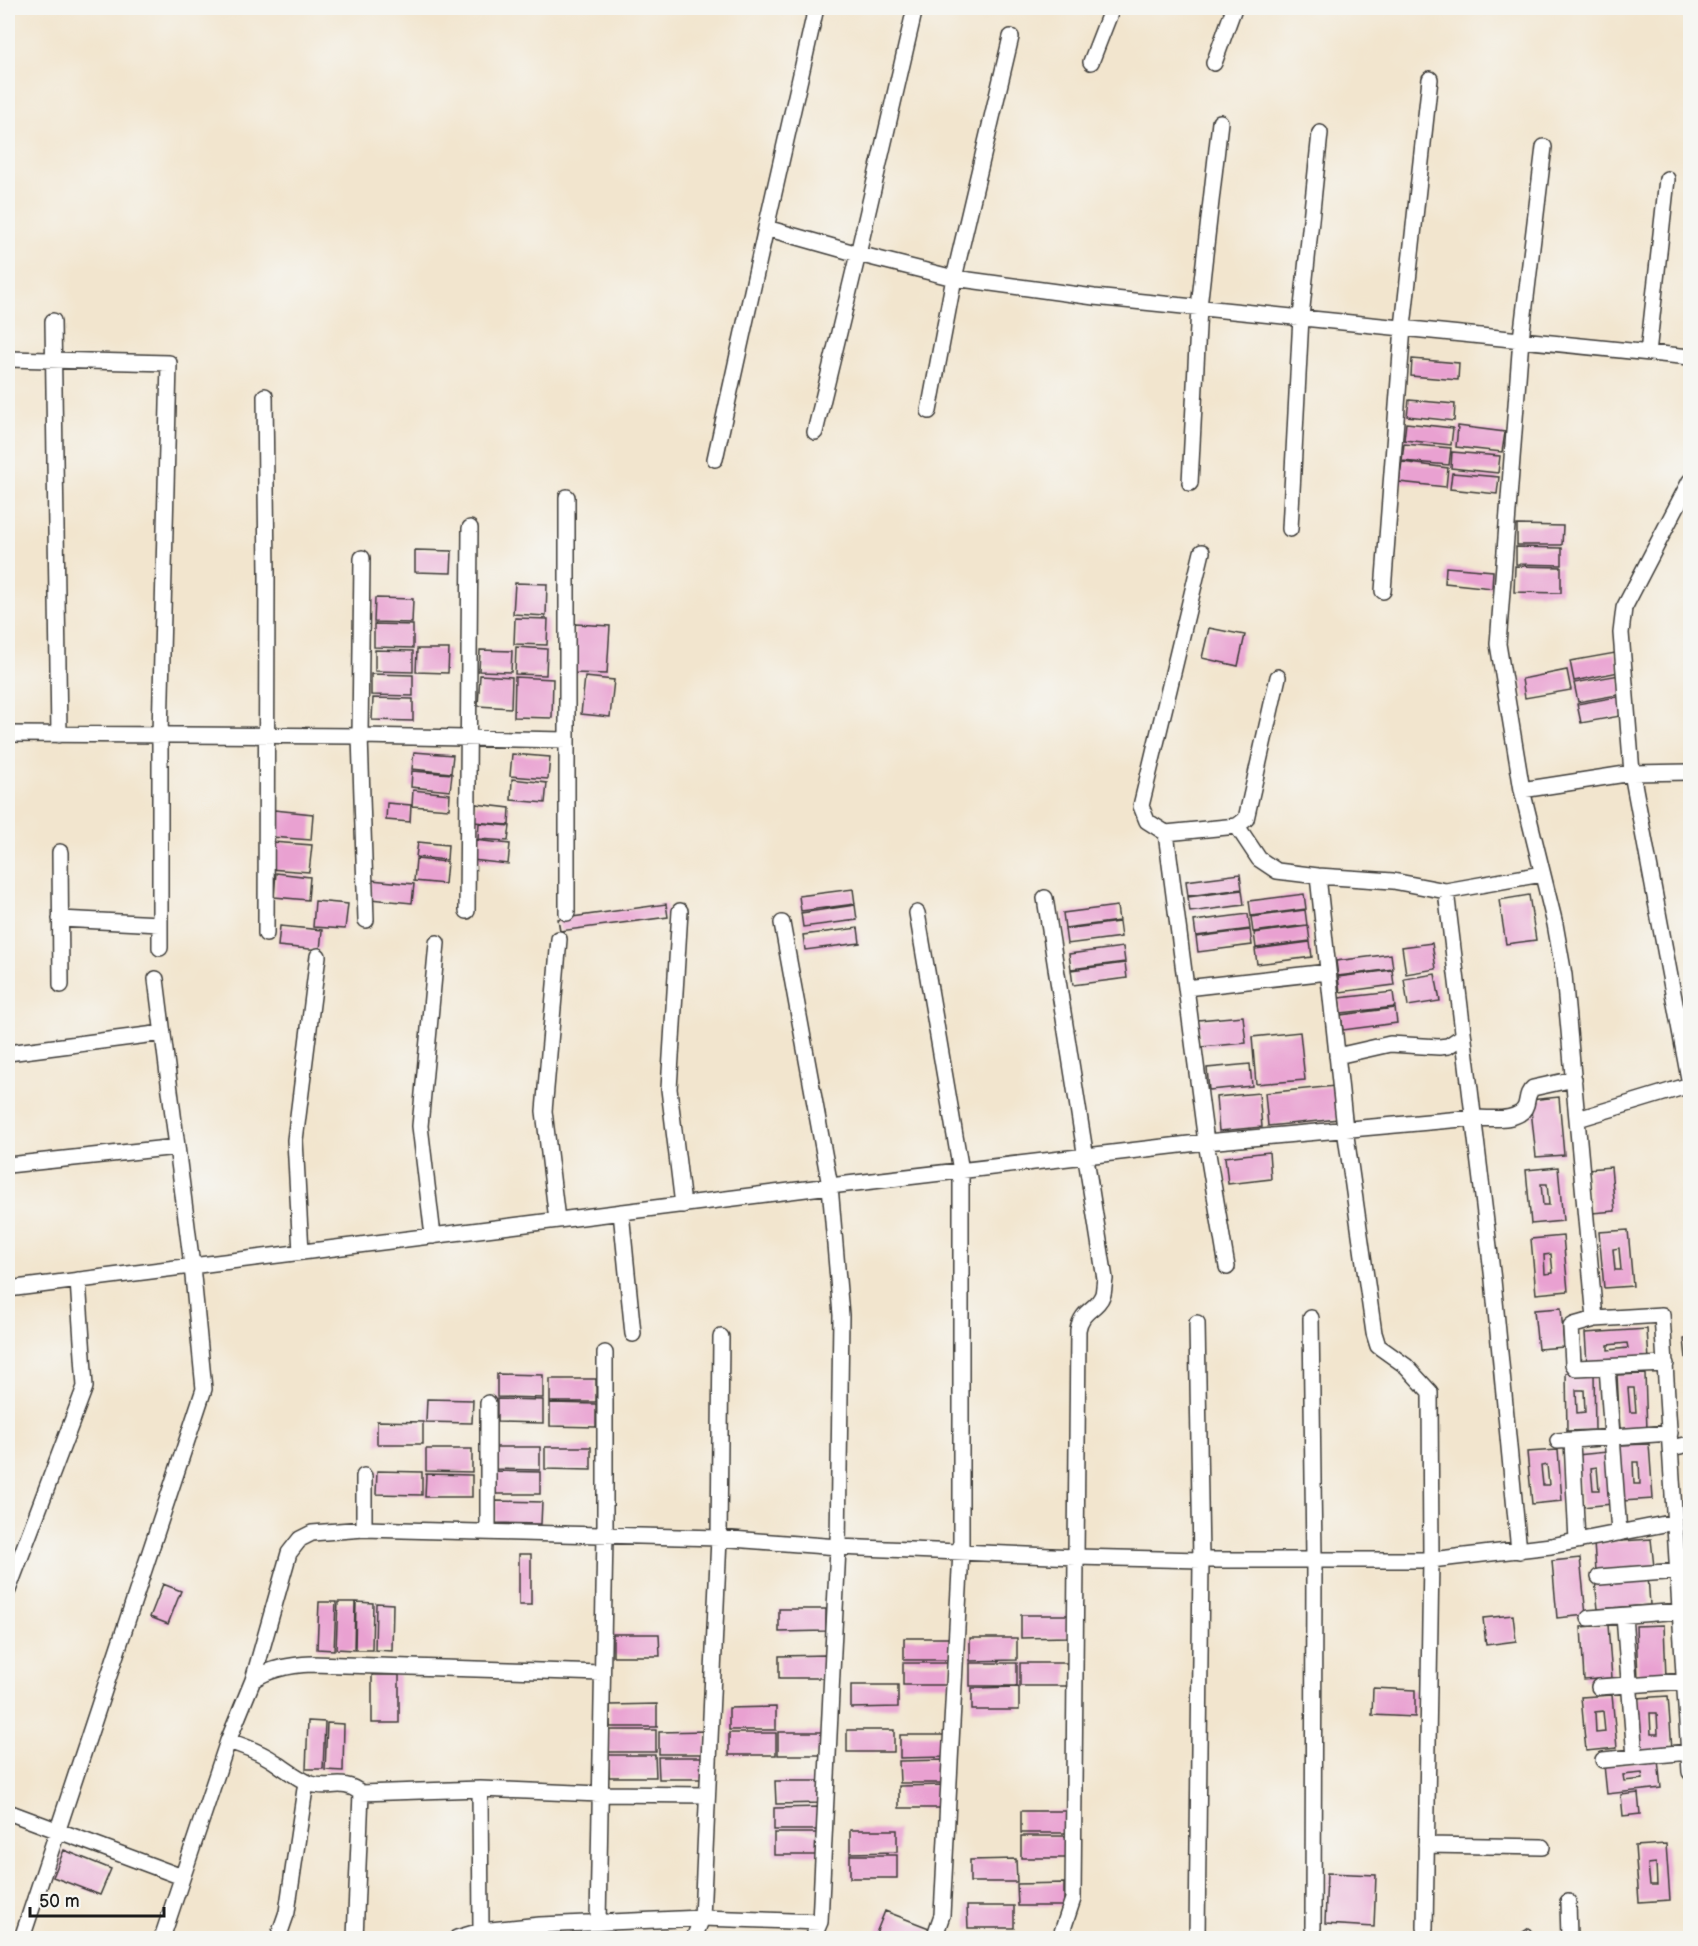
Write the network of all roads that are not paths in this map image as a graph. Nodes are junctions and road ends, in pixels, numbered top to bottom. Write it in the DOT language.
graph roads {
  1 [pos="816,8"];
  2 [pos="915,8"];
  3 [pos="1112,8"];
  4 [pos="1234,8"];
  5 [pos="1011,37"];
  6 [pos="1091,62"];
  7 [pos="1214,63"];
  8 [pos="1430,79"];
  9 [pos="1220,122"];
  10 [pos="1320,133"];
  11 [pos="1544,147"];
  12 [pos="1667,178"];
  13 [pos="766,228"];
  14 [pos="858,254"];
  15 [pos="954,278"];
  16 [pos="1199,307"];
  17 [pos="1301,317"];
  18 [pos="53,321"];
  19 [pos="1403,327"];
  20 [pos="1521,339"];
  21 [pos="1648,353"];
  22 [pos="1690,357"];
  23 [pos="8,359"];
  24 [pos="55,359"];
  25 [pos="265,396"];
  26 [pos="929,411"];
  27 [pos="815,432"];
  28 [pos="715,459"];
  29 [pos="1690,481"];
  30 [pos="1190,483"];
  31 [pos="567,497"];
  32 [pos="470,528"];
  33 [pos="1290,529"];
  34 [pos="1202,552"];
  35 [pos="362,558"];
  36 [pos="1383,591"];
  37 [pos="1278,677"];
  38 [pos="8,734"];
  39 [pos="59,735"];
  40 [pos="160,736"];
  41 [pos="360,736"];
  42 [pos="267,737"];
  43 [pos="468,739"];
  44 [pos="567,740"];
  45 [pos="1690,771"];
  46 [pos="1632,773"];
  47 [pos="1522,790"];
  48 [pos="1238,826"];
  49 [pos="1166,833"];
  50 [pos="60,852"];
  51 [pos="1542,874"];
  52 [pos="1318,876"];
  53 [pos="1446,891"];
  54 [pos="1045,898"];
  55 [pos="467,911"];
  56 [pos="680,911"];
  57 [pos="567,913"];
  58 [pos="917,913"];
  59 [pos="60,919"];
  60 [pos="366,920"];
  61 [pos="782,923"];
  62 [pos="160,924"];
  63 [pos="266,934"];
  64 [pos="559,939"];
  65 [pos="437,943"];
  66 [pos="160,948"];
  67 [pos="318,956"];
  68 [pos="1328,972"];
  69 [pos="156,979"];
  70 [pos="61,985"];
  71 [pos="1186,988"];
  72 [pos="163,1033"];
  73 [pos="1463,1036"];
  74 [pos="8,1053"];
  75 [pos="1337,1056"];
  76 [pos="1574,1079"];
  77 [pos="1690,1085"];
  78 [pos="1473,1118"];
  79 [pos="1578,1119"];
  80 [pos="1345,1129"];
  81 [pos="1206,1142"];
  82 [pos="177,1147"];
  83 [pos="1085,1156"];
  84 [pos="8,1165"];
  85 [pos="961,1171"];
  86 [pos="830,1186"];
  87 [pos="684,1205"];
  88 [pos="621,1212"];
  89 [pos="557,1220"];
  90 [pos="433,1236"];
  91 [pos="301,1252"];
  92 [pos="192,1266"];
  93 [pos="1227,1267"];
  94 [pos="78,1280"];
  95 [pos="8,1289"];
  96 [pos="1311,1318"];
  97 [pos="1595,1319"];
  98 [pos="1197,1323"];
  99 [pos="633,1334"];
  100 [pos="721,1337"];
  101 [pos="605,1353"];
  102 [pos="1666,1364"];
  103 [pos="1607,1367"];
  104 [pos="488,1403"];
  105 [pos="1612,1437"];
  106 [pos="1670,1441"];
  107 [pos="1690,1444"];
  108 [pos="364,1476"];
  109 [pos="1675,1522"];
  110 [pos="364,1529"];
  111 [pos="488,1532"];
  112 [pos="1619,1533"];
  113 [pos="605,1535"];
  114 [pos="718,1538"];
  115 [pos="1577,1541"];
  116 [pos="838,1547"];
  117 [pos="961,1551"];
  118 [pos="1519,1551"];
  119 [pos="1076,1557"];
  120 [pos="1314,1559"];
  121 [pos="1201,1560"];
  122 [pos="1431,1560"];
  123 [pos="1678,1570"];
  124 [pos="1599,1577"];
  125 [pos="8,1590"];
  126 [pos="1681,1611"];
  127 [pos="1624,1616"];
  128 [pos="1589,1618"];
  129 [pos="602,1673"];
  130 [pos="253,1680"];
  131 [pos="1685,1681"];
  132 [pos="1630,1685"];
  133 [pos="1599,1687"];
  134 [pos="228,1741"];
  135 [pos="1689,1752"];
  136 [pos="1635,1757"];
  137 [pos="1603,1760"];
  138 [pos="1690,1772"];
  139 [pos="306,1782"];
  140 [pos="480,1789"];
  141 [pos="361,1793"];
  142 [pos="600,1794"];
  143 [pos="707,1795"];
  144 [pos="8,1812"];
  145 [pos="58,1831"];
  146 [pos="1426,1845"];
  147 [pos="1542,1847"];
  148 [pos="182,1877"];
  149 [pos="1568,1902"];
  150 [pos="702,1918"];
  151 [pos="598,1922"];
  152 [pos="820,1922"];
  153 [pos="1313,1928"];
  154 [pos="1425,1928"];
  155 [pos="482,1931"];
  156 [pos="538,1932"];
  157 [pos="22,1938"];
  158 [pos="162,1938"];
  159 [pos="278,1938"];
  160 [pos="355,1938"];
  161 [pos="457,1938"];
  162 [pos="694,1938"];
  163 [pos="813,1938"];
  164 [pos="934,1938"];
  165 [pos="1060,1938"];
  166 [pos="1197,1938"];
  167 [pos="1569,1938"];
  1 -- 13 [label="street"];
  2 -- 14 [label="street"];
  3 -- 6 [label="street"];
  4 -- 7 [label="street"];
  5 -- 15 [label="street"];
  8 -- 19 [label="street"];
  9 -- 16 [label="street"];
  10 -- 17 [label="street"];
  11 -- 20 [label="street"];
  12 -- 21 [label="street"];
  13 -- 14 [label="street"];
  13 -- 28 [label="street"];
  14 -- 15 [label="street"];
  14 -- 27 [label="street"];
  15 -- 16 [label="street"];
  15 -- 26 [label="street"];
  16 -- 17 [label="street"];
  16 -- 30 [label="street"];
  17 -- 19 [label="street"];
  17 -- 33 [label="street"];
  18 -- 24 [label="street"];
  19 -- 20 [label="street"];
  19 -- 36 [label="street"];
  20 -- 21 [label="street"];
  20 -- 47 [label="street"];
  21 -- 22 [label="street"];
  23 -- 24 [label="street"];
  24 -- 39 [label="street"];
  24 -- 40 [label="street"];
  25 -- 42 [label="street"];
  29 -- 46 [label="street"];
  31 -- 44 [label="street"];
  32 -- 43 [label="street"];
  34 -- 49 [label="street"];
  35 -- 41 [label="street"];
  37 -- 48 [label="street"];
  38 -- 39 [label="street"];
  39 -- 40 [label="street"];
  40 -- 42 [label="street"];
  40 -- 62 [label="street"];
  41 -- 42 [label="street"];
  41 -- 43 [label="street"];
  41 -- 60 [label="street"];
  42 -- 63 [label="street"];
  43 -- 44 [label="street"];
  43 -- 55 [label="street"];
  44 -- 57 [label="street"];
  45 -- 46 [label="street"];
  46 -- 47 [label="street"];
  46 -- 77 [label="street"];
  47 -- 51 [label="street"];
  48 -- 49 [label="street"];
  48 -- 52 [label="street"];
  49 -- 71 [label="street"];
  50 -- 59 [label="street"];
  51 -- 53 [label="street"];
  51 -- 76 [label="street"];
  52 -- 53 [label="street"];
  52 -- 68 [label="street"];
  53 -- 73 [label="street"];
  54 -- 83 [label="street"];
  56 -- 87 [label="street"];
  58 -- 85 [label="street"];
  59 -- 62 [label="street"];
  59 -- 70 [label="street"];
  61 -- 86 [label="street"];
  62 -- 66 [label="street"];
  64 -- 89 [label="street"];
  65 -- 90 [label="street"];
  67 -- 91 [label="street"];
  68 -- 71 [label="street"];
  68 -- 75 [label="street"];
  69 -- 72 [label="street"];
  71 -- 81 [label="street"];
  72 -- 74 [label="street"];
  72 -- 82 [label="street"];
  73 -- 75 [label="street"];
  73 -- 78 [label="street"];
  75 -- 80 [label="street"];
  76 -- 78 [label="street"];
  76 -- 79 [label="street"];
  77 -- 79 [label="street"];
  78 -- 80 [label="street"];
  78 -- 118 [label="street"];
  79 -- 97 [label="street"];
  80 -- 81 [label="street"];
  80 -- 122 [label="street"];
  81 -- 83 [label="street"];
  81 -- 93 [label="street"];
  82 -- 84 [label="street"];
  82 -- 92 [label="street"];
  83 -- 85 [label="street"];
  83 -- 119 [label="street"];
  85 -- 86 [label="street"];
  85 -- 117 [label="street"];
  86 -- 87 [label="street"];
  86 -- 116 [label="street"];
  87 -- 88 [label="street"];
  88 -- 89 [label="street"];
  88 -- 99 [label="street"];
  89 -- 90 [label="street"];
  90 -- 91 [label="street"];
  91 -- 92 [label="street"];
  92 -- 94 [label="street"];
  92 -- 145 [label="street"];
  94 -- 95 [label="street"];
  94 -- 125 [label="street"];
  96 -- 120 [label="street"];
  97 -- 102 [label="street"];
  97 -- 103 [label="street"];
  98 -- 121 [label="street"];
  100 -- 114 [label="street"];
  101 -- 113 [label="street"];
  102 -- 103 [label="street"];
  102 -- 106 [label="street"];
  103 -- 105 [label="street"];
  104 -- 111 [label="street"];
  105 -- 106 [label="street"];
  105 -- 112 [label="street"];
  105 -- 115 [label="street"];
  106 -- 107 [label="street"];
  106 -- 109 [label="street"];
  108 -- 110 [label="street"];
  109 -- 112 [label="street"];
  109 -- 123 [label="street"];
  110 -- 111 [label="street"];
  110 -- 130 [label="street"];
  111 -- 113 [label="street"];
  112 -- 115 [label="street"];
  113 -- 114 [label="street"];
  113 -- 129 [label="street"];
  114 -- 116 [label="street"];
  114 -- 143 [label="street"];
  115 -- 118 [label="street"];
  116 -- 117 [label="street"];
  116 -- 152 [label="street"];
  117 -- 119 [label="street"];
  117 -- 164 [label="street"];
  118 -- 122 [label="street"];
  119 -- 121 [label="street"];
  119 -- 165 [label="street"];
  120 -- 121 [label="street"];
  120 -- 122 [label="street"];
  120 -- 153 [label="street"];
  121 -- 166 [label="street"];
  122 -- 146 [label="street"];
  123 -- 124 [label="street"];
  123 -- 126 [label="street"];
  126 -- 127 [label="street"];
  126 -- 131 [label="street"];
  127 -- 128 [label="street"];
  127 -- 132 [label="street"];
  129 -- 130 [label="street"];
  129 -- 142 [label="street"];
  130 -- 134 [label="street"];
  131 -- 132 [label="street"];
  131 -- 135 [label="street"];
  132 -- 133 [label="street"];
  132 -- 136 [label="street"];
  134 -- 139 [label="street"];
  134 -- 148 [label="street"];
  135 -- 136 [label="street"];
  135 -- 138 [label="street"];
  136 -- 137 [label="street"];
  139 -- 141 [label="street"];
  139 -- 159 [label="street"];
  140 -- 141 [label="street"];
  140 -- 142 [label="street"];
  140 -- 155 [label="street"];
  141 -- 160 [label="street"];
  142 -- 143 [label="street"];
  142 -- 151 [label="street"];
  143 -- 150 [label="street"];
  144 -- 145 [label="street"];
  145 -- 148 [label="street"];
  145 -- 157 [label="street"];
  146 -- 147 [label="street"];
  146 -- 154 [label="street"];
  148 -- 158 [label="street"];
  149 -- 167 [label="street"];
  150 -- 151 [label="street"];
  150 -- 152 [label="street"];
  150 -- 162 [label="street"];
  151 -- 156 [label="street"];
  152 -- 163 [label="street"];
  155 -- 156 [label="street"];
  155 -- 161 [label="street"];
}
